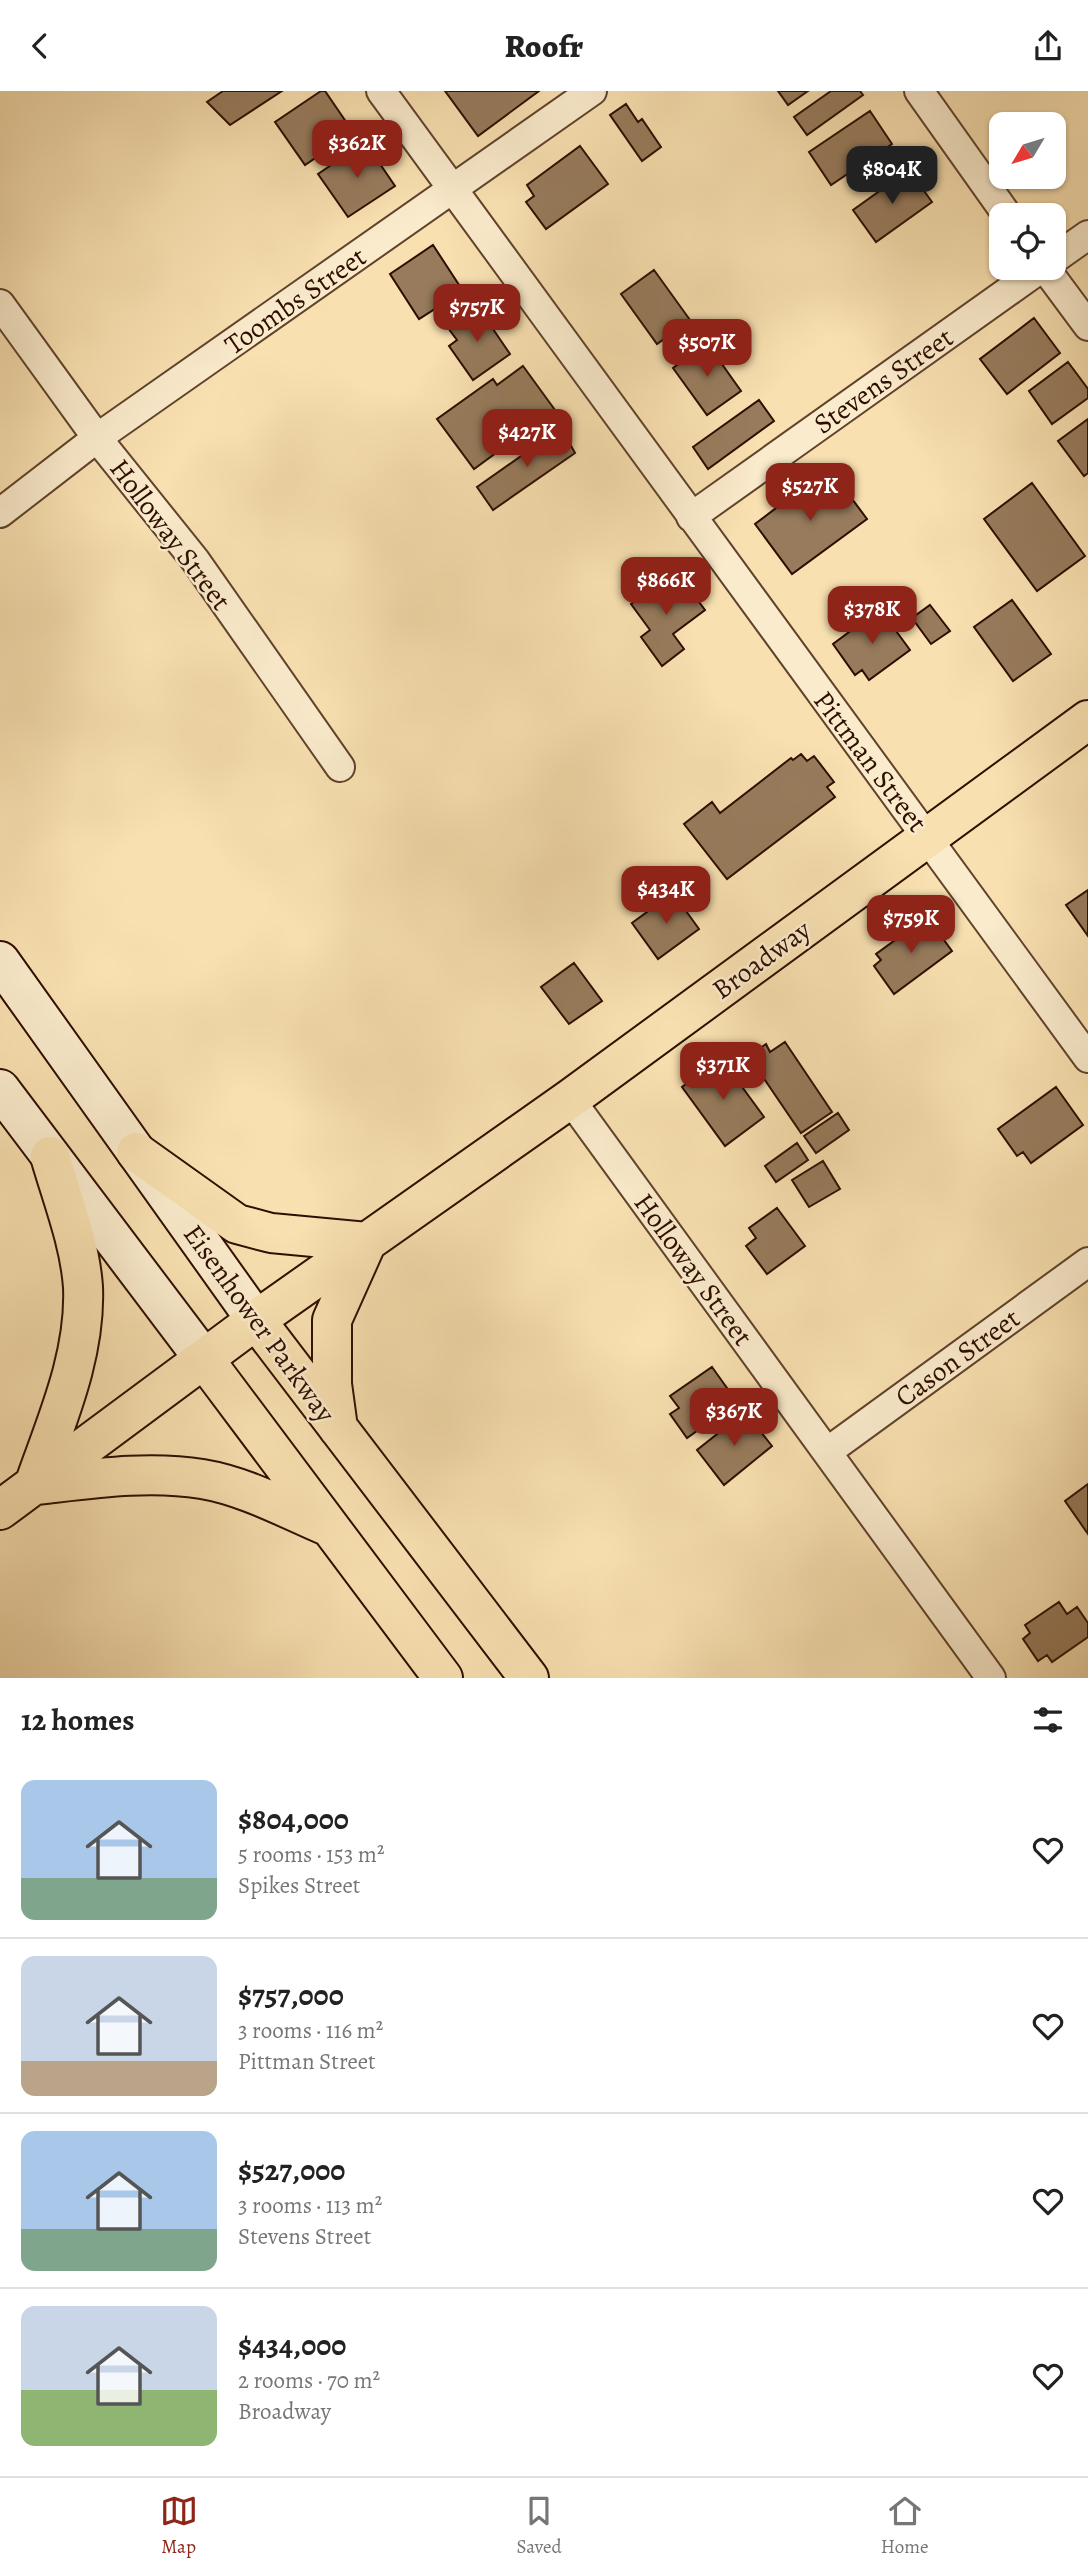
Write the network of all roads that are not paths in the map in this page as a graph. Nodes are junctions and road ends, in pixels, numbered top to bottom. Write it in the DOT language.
graph roads {
  1 [pos="381,91"];
  2 [pos="592,91"];
  3 [pos="919,91"];
  4 [pos="453,190"];
  5 [pos="998,203"];
  6 [pos="1088,235"];
  7 [pos="1066,251"];
  8 [pos="1026,280"];
  9 [pos="1052,280"];
  10 [pos="0,304"];
  11 [pos="1088,326"];
  12 [pos="97,438"];
  13 [pos="0,513"];
  14 [pos="691,517"];
  15 [pos="1088,720"];
  16 [pos="340,767"];
  17 [pos="928,837"];
  18 [pos="0,961"];
  19 [pos="1088,1058"];
  20 [pos="0,1089"];
  21 [pos="569,1099"];
  22 [pos="136,1152"];
  23 [pos="50,1156"];
  24 [pos="367,1242"];
  25 [pos="1088,1262"];
  26 [pos="256,1320"];
  27 [pos="204,1359"];
  28 [pos="338,1429"];
  29 [pos="827,1451"];
  30 [pos="34,1485"];
  31 [pos="0,1510"];
  32 [pos="329,1527"];
  33 [pos="443,1678"];
  34 [pos="528,1678"];
  35 [pos="990,1678"];
  1 -- 4 [label="street, Pittman Street"];
  2 -- 4 [label="street, Toombs Street"];
  3 -- 5 [label="street"];
  4 -- 12 [label="street, Toombs Street"];
  4 -- 14 [label="street, Pittman Street"];
  6 -- 7 [label="street"];
  8 -- 14 [label="street, Stevens Street"];
  9 -- 11 [label="street"];
  10 -- 12 [label="street, Holloway Street"];
  12 -- 13 [label="street, Toombs Street"];
  12 -- 16 [label="street, Holloway Street"];
  14 -- 17 [label="street, Pittman Street"];
  15 -- 17 [label="main road, Broadway"];
  17 -- 19 [label="street, Pittman Street"];
  17 -- 21 [label="main road, Broadway"];
  18 -- 22 [label="street, Eisenhower Parkway"];
  20 -- 23 [label="street"];
  21 -- 24 [label="main road, Broadway"];
  21 -- 29 [label="street, Holloway Street"];
  22 -- 24 [label="main road"];
  22 -- 26 [label="street, Eisenhower Parkway"];
  23 -- 27 [label="street"];
  23 -- 30 [label="main road"];
  24 -- 26 [label="main road, Broadway"];
  24 -- 28 [label="main road"];
  25 -- 29 [label="street, Cason Street"];
  26 -- 27 [label="main road, Broadway"];
  26 -- 28 [label="main road, Eisenhower Parkway"];
  27 -- 30 [label="main road, Broadway"];
  27 -- 32 [label="main road"];
  28 -- 34 [label="main road, Eisenhower Parkway"];
  29 -- 35 [label="street, Holloway Street"];
  30 -- 31 [label="main road, Broadway"];
  30 -- 32 [label="main road"];
  32 -- 33 [label="main road"];
}
